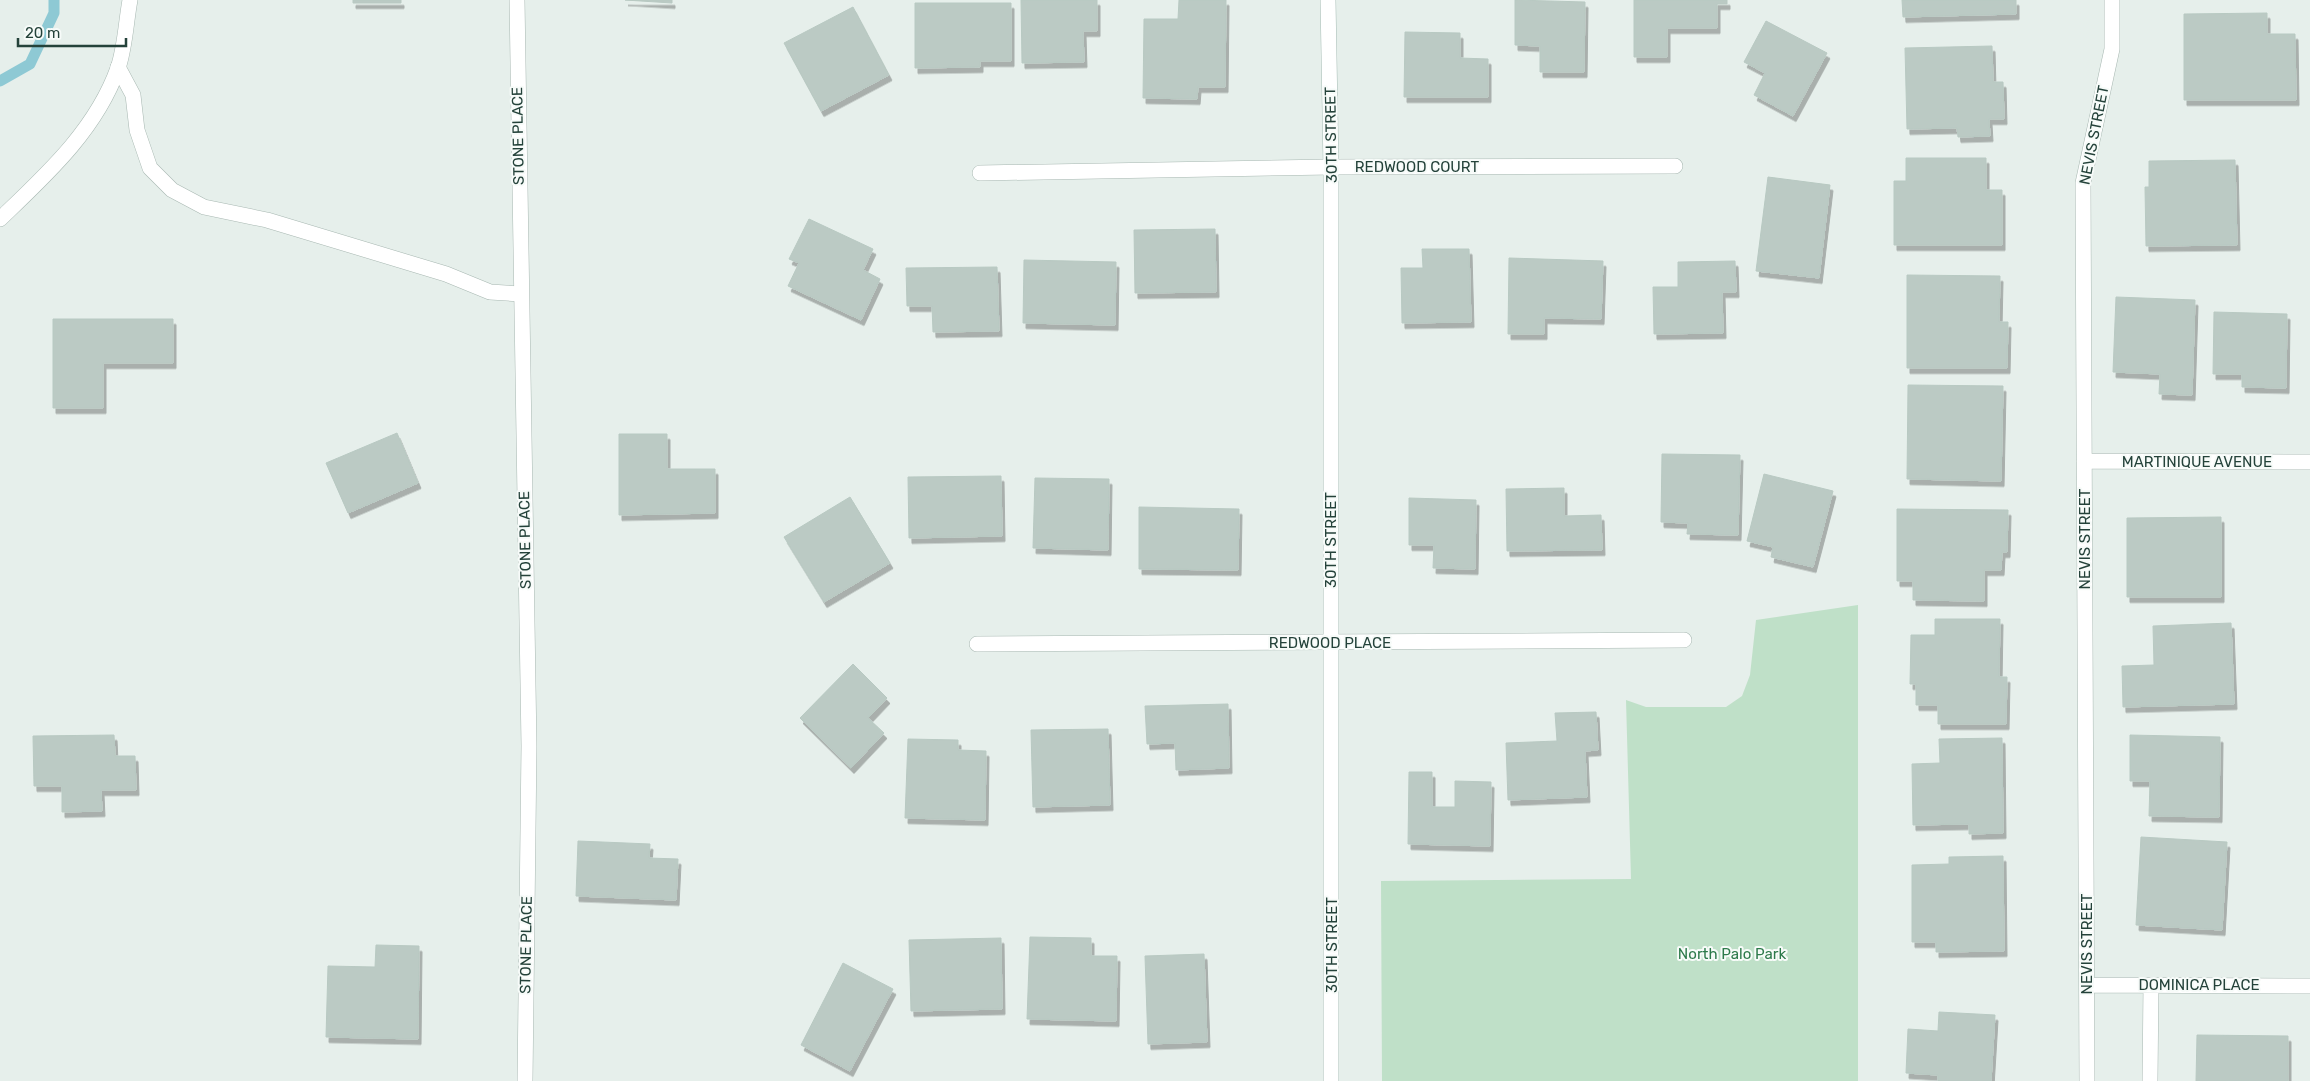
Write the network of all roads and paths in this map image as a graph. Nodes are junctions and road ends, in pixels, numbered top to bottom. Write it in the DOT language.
graph roads {
  1 [pos="130,0"];
  2 [pos="517,0"];
  3 [pos="1328,0"];
  4 [pos="2112,0"];
  5 [pos="118,68"];
  6 [pos="1675,166"];
  7 [pos="1331,167"];
  8 [pos="980,173"];
  9 [pos="0,219"];
  10 [pos="521,294"];
  11 [pos="2084,461"];
  12 [pos="2310,462"];
  13 [pos="1684,640"];
  14 [pos="1331,643"];
  15 [pos="977,644"];
  16 [pos="2088,985"];
  17 [pos="2151,985"];
  18 [pos="2310,986"];
  19 [pos="525,1081"];
  20 [pos="1332,1081"];
  21 [pos="2087,1081"];
  22 [pos="2150,1081"];
  1 -- 5 [label="street"];
  2 -- 10 [label="street, STONE PLACE"];
  3 -- 7 [label="street, 30TH STREET"];
  4 -- 11 [label="street, NEVIS STREET"];
  5 -- 9 [label="street"];
  5 -- 10 [label="street"];
  6 -- 7 [label="street, REDWOOD COURT"];
  7 -- 8 [label="street, REDWOOD COURT"];
  7 -- 14 [label="street, 30TH STREET"];
  10 -- 19 [label="street, STONE PLACE"];
  11 -- 12 [label="street, MARTINIQUE AVENUE"];
  11 -- 16 [label="street, NEVIS STREET"];
  13 -- 14 [label="street, REDWOOD PLACE"];
  14 -- 15 [label="street, REDWOOD PLACE"];
  14 -- 20 [label="street, 30TH STREET"];
  16 -- 17 [label="street, DOMINICA PLACE"];
  16 -- 21 [label="street, NEVIS STREET"];
  17 -- 18 [label="street, DOMINICA PLACE"];
  17 -- 22 [label="street"];
}
